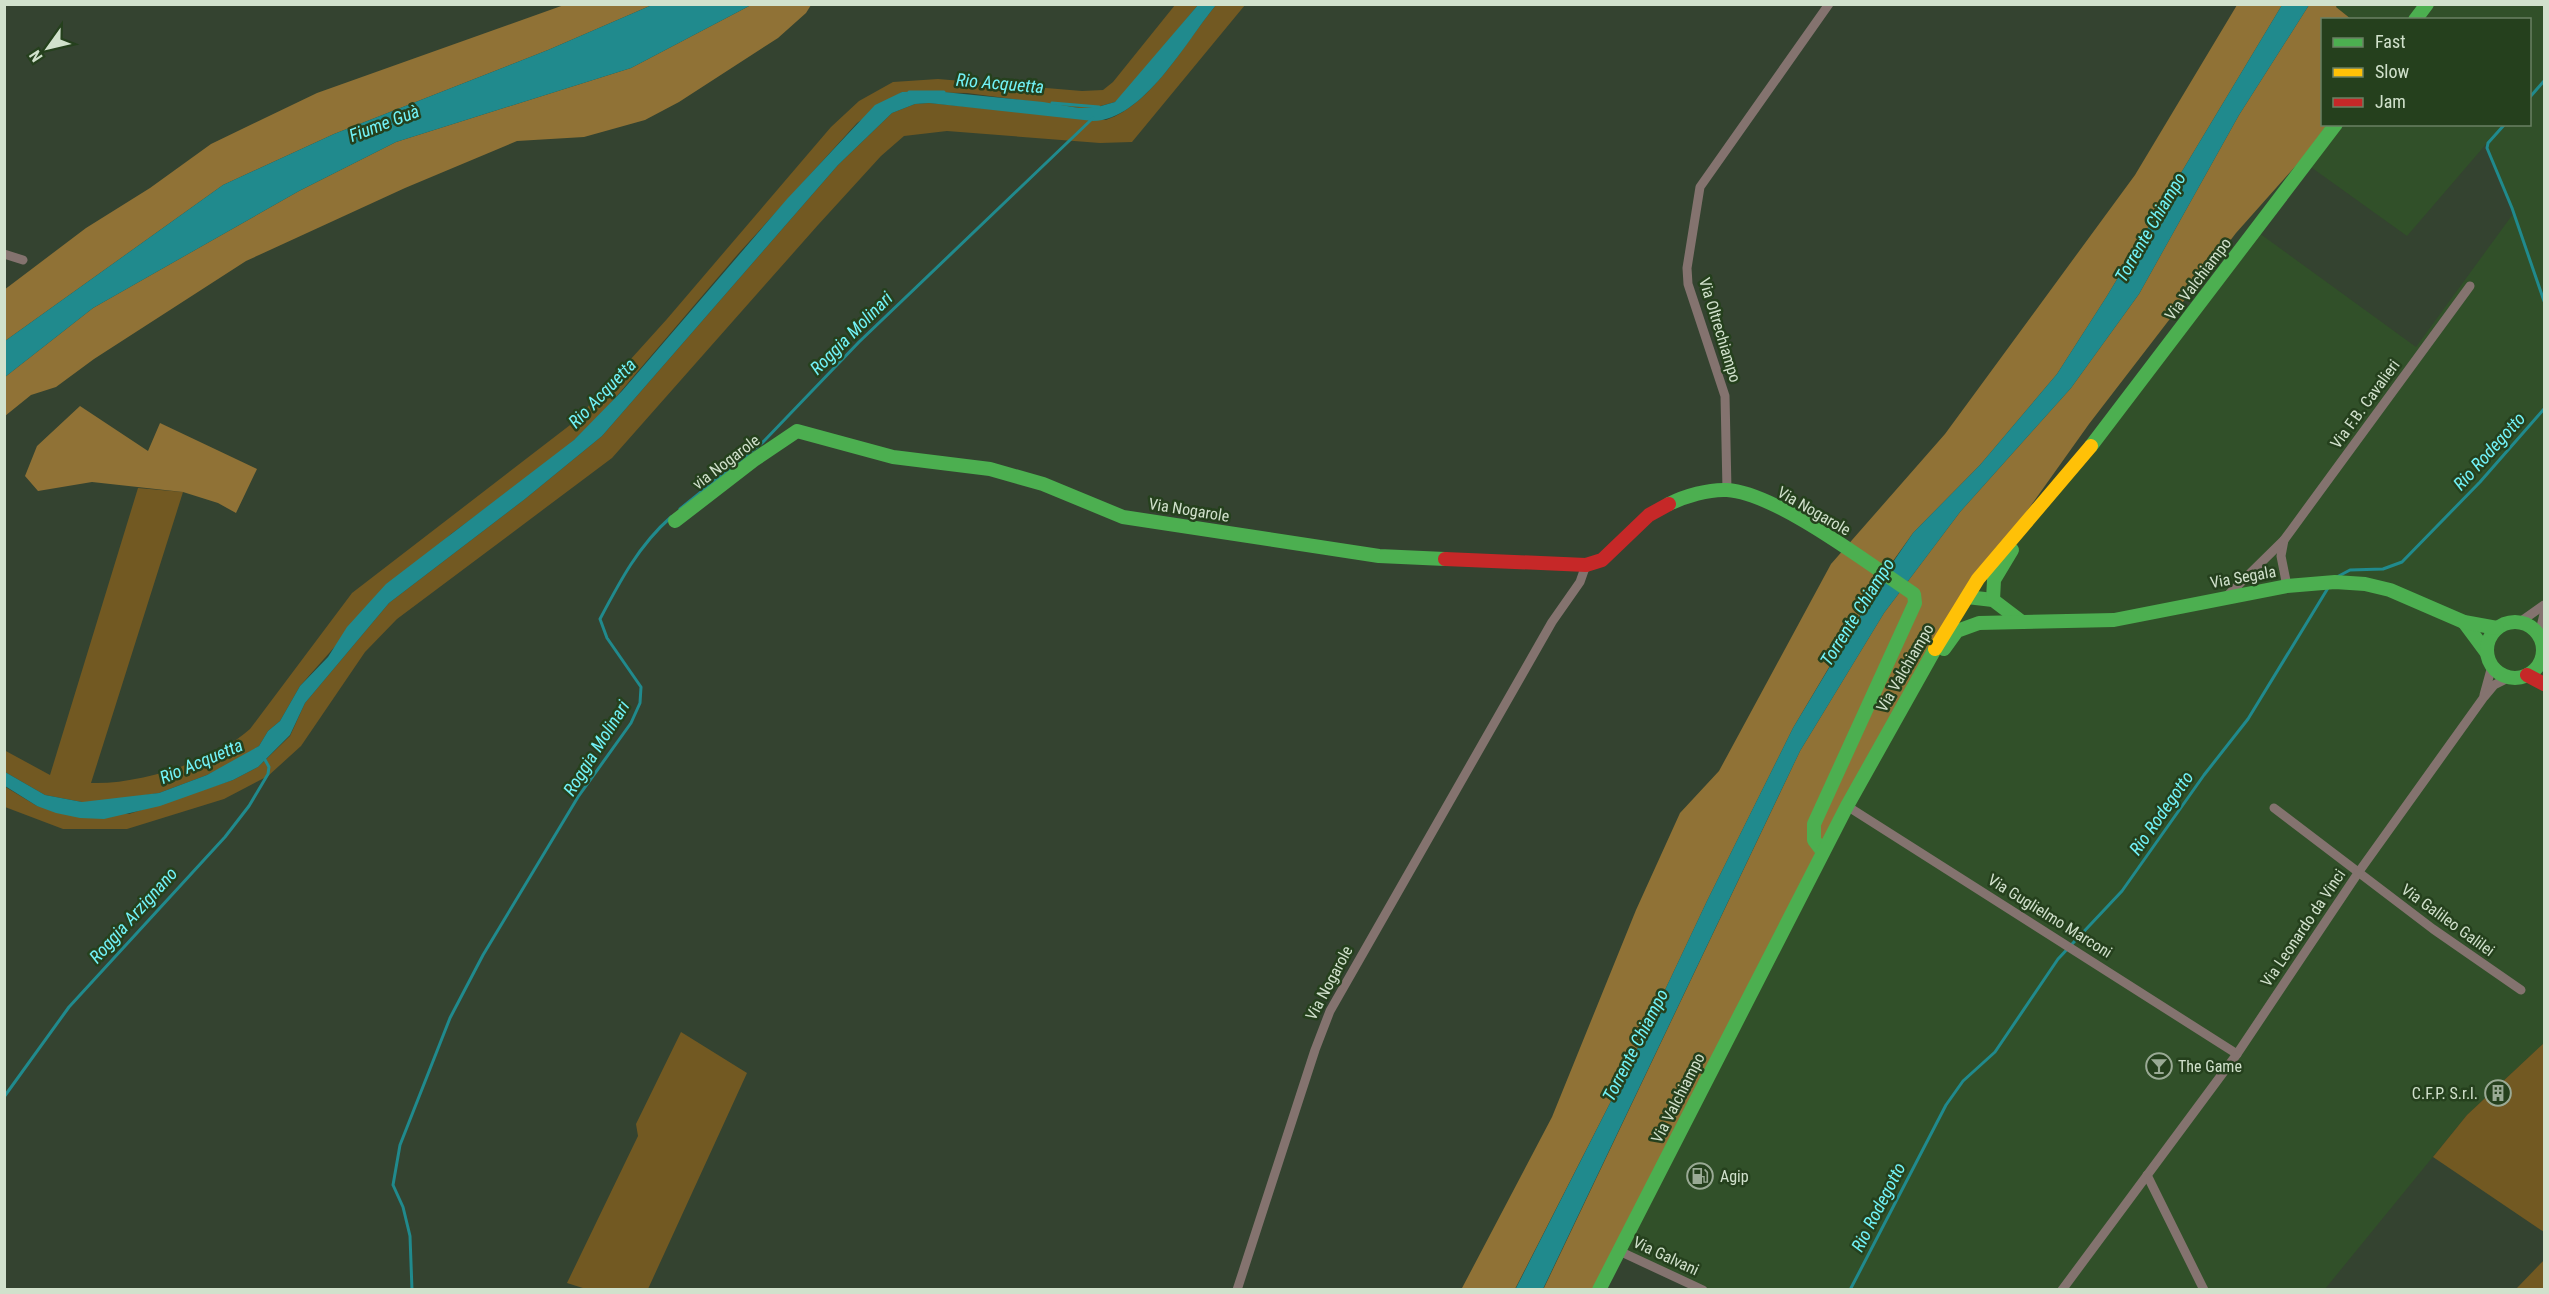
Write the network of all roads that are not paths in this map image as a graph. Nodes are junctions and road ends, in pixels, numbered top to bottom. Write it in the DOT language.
graph roads {
  1 [pos="1829,4"];
  2 [pos="2427,4"];
  3 [pos="2416,18"];
  4 [pos="2334,126"];
  5 [pos="4,254"];
  6 [pos="23,260"];
  7 [pos="2470,286"];
  8 [pos="797,431"];
  9 [pos="1727,490"];
  10 [pos="2031,518"];
  11 [pos="675,520"];
  12 [pos="2284,540"];
  13 [pos="1586,566"];
  14 [pos="2287,586"];
  15 [pos="1967,597"];
  16 [pos="2226,597"];
  17 [pos="1993,600"];
  18 [pos="2544,605"];
  19 [pos="2544,614"];
  20 [pos="2022,622"];
  21 [pos="2464,622"];
  22 [pos="2520,622"];
  23 [pos="1988,623"];
  24 [pos="2497,628"];
  25 [pos="2539,635"];
  26 [pos="2489,659"];
  27 [pos="2543,663"];
  28 [pos="2527,675"];
  29 [pos="2510,677"];
  30 [pos="2544,684"];
  31 [pos="1914,686"];
  32 [pos="2484,697"];
  33 [pos="1846,806"];
  34 [pos="2274,808"];
  35 [pos="1823,852"];
  36 [pos="2358,873"];
  37 [pos="2521,990"];
  38 [pos="2237,1053"];
  39 [pos="2147,1175"];
  40 [pos="1617,1250"];
  41 [pos="1237,1290"];
  42 [pos="1599,1290"];
  43 [pos="1703,1290"];
  44 [pos="2062,1290"];
  45 [pos="2204,1290"];
  1 -- 9 [label="street, Via Oltrechiampo"];
  2 -- 3 [label="street"];
  4 -- 10 [label="street, Via Valchiampo"];
  5 -- 6 [label="street"];
  7 -- 12 [label="street, Via F.B. Cavalieri"];
  8 -- 11 [label="street, via Nogarole"];
  8 -- 13 [label="street, Via Nogarole"];
  9 -- 13 [label="street, Via Nogarole"];
  9 -- 35 [label="street, Via Nogarole"];
  10 -- 15 [label="street, Via Valchiampo"];
  10 -- 17 [label="street"];
  12 -- 14 [label="street"];
  12 -- 16 [label="street, Via F.B. Cavalieri"];
  13 -- 41 [label="street, Via Nogarole"];
  14 -- 16 [label="street, Via Segala"];
  14 -- 21 [label="street, Via Segala"];
  15 -- 17 [label="street"];
  15 -- 23 [label="street"];
  15 -- 31 [label="street, Via Valchiampo"];
  16 -- 20 [label="street, Via Segala"];
  17 -- 20 [label="street"];
  18 -- 22 [label="street"];
  19 -- 25 [label="street"];
  20 -- 23 [label="street, Via Segala"];
  21 -- 24 [label="street, Via Segala"];
  21 -- 26 [label="street"];
  22 -- 24 [label="street, Via Segala"];
  22 -- 25 [label="street"];
  23 -- 31 [label="street, Via Segala"];
  24 -- 26 [label="street"];
  25 -- 27 [label="street"];
  26 -- 29 [label="street"];
  26 -- 32 [label="street, Via Leonardo da Vinci"];
  27 -- 28 [label="street"];
  28 -- 29 [label="street"];
  28 -- 30 [label="street"];
  29 -- 32 [label="street, Via Leonardo da Vinci"];
  31 -- 33 [label="street, Via Valchiampo"];
  32 -- 36 [label="street, Via Leonardo da Vinci"];
  33 -- 35 [label="street, Via Valchiampo"];
  33 -- 38 [label="street, Via Guglielmo Marconi"];
  34 -- 36 [label="street, Via Galileo Galilei"];
  35 -- 40 [label="street, Via Valchiampo"];
  36 -- 37 [label="street, Via Galileo Galilei"];
  36 -- 38 [label="street, Via Leonardo da Vinci"];
  38 -- 39 [label="street, Via Leonardo da Vinci"];
  39 -- 44 [label="street, Via Leonardo da Vinci"];
  39 -- 45 [label="street"];
  40 -- 42 [label="street, Via Valchiampo"];
  40 -- 43 [label="street, Via Galvani"];
}
